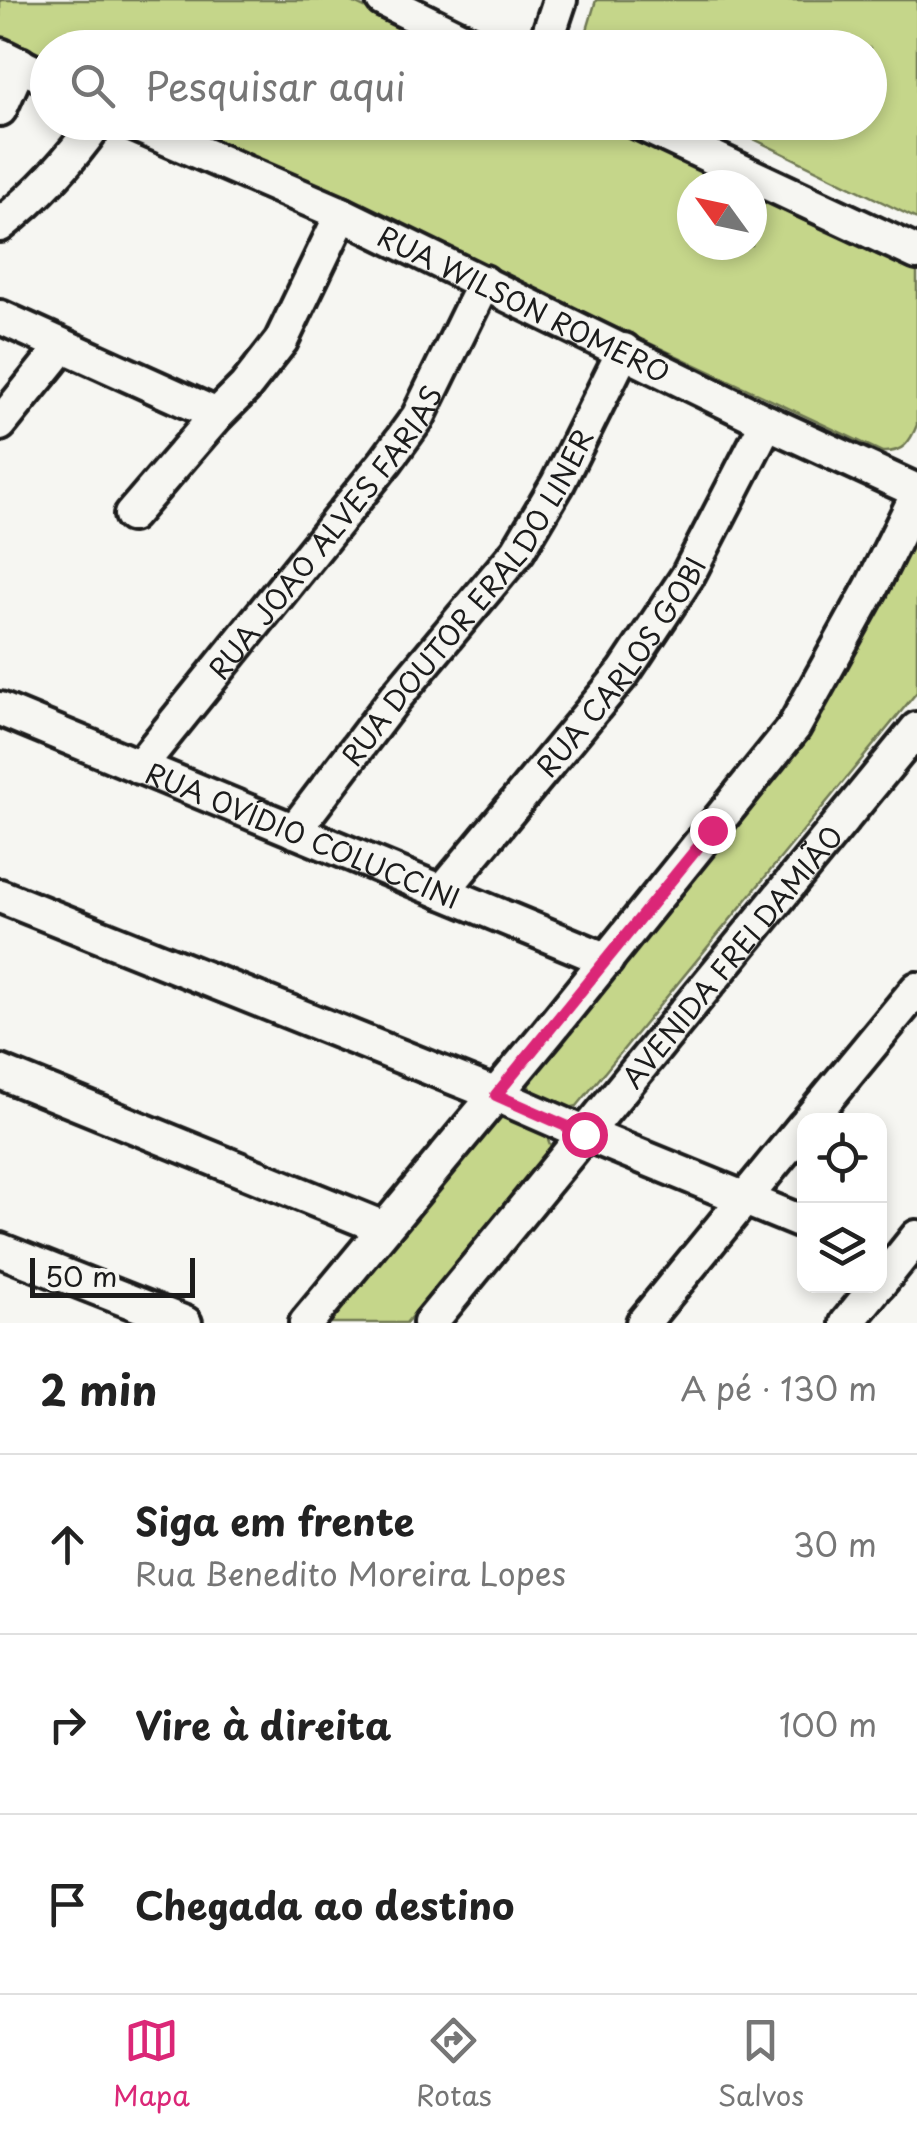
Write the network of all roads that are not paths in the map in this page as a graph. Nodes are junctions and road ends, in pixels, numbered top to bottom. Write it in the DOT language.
graph roads {
  1 [pos="383,0"];
  2 [pos="560,0"];
  3 [pos="444,30"];
  4 [pos="550,30"];
  5 [pos="23,66"];
  6 [pos="0,110"];
  7 [pos="84,140"];
  8 [pos="171,140"];
  9 [pos="676,140"];
  10 [pos="342,214"];
  11 [pos="0,225"];
  12 [pos="917,253"];
  13 [pos="484,282"];
  14 [pos="0,318"];
  15 [pos="63,346"];
  16 [pos="624,350"];
  17 [pos="217,414"];
  18 [pos="767,422"];
  19 [pos="0,424"];
  20 [pos="917,493"];
  21 [pos="131,515"];
  22 [pos="0,710"];
  23 [pos="917,728"];
  24 [pos="139,767"];
  25 [pos="294,831"];
  26 [pos="442,892"];
  27 [pos="0,896"];
  28 [pos="607,960"];
  29 [pos="917,989"];
  30 [pos="0,1072"];
  31 [pos="496,1095"];
  32 [pos="815,1113"];
  33 [pos="584,1134"];
  34 [pos="797,1135"];
  35 [pos="746,1197"];
  36 [pos="797,1220"];
  37 [pos="384,1228"];
  38 [pos="917,1237"];
  39 [pos="0,1250"];
  40 [pos="890,1272"];
  41 [pos="185,1323"];
  42 [pos="306,1323"];
  43 [pos="430,1323"];
  44 [pos="643,1323"];
  45 [pos="847,1323"];
  1 -- 3 [label="street"];
  2 -- 4 [label="street"];
  5 -- 6 [label="street"];
  7 -- 11 [label="street"];
  8 -- 10 [label="street, RUA WILSON ROMERO"];
  9 -- 12 [label="street"];
  10 -- 13 [label="street, RUA WILSON ROMERO"];
  10 -- 17 [label="street"];
  13 -- 16 [label="street, RUA WILSON ROMERO"];
  13 -- 24 [label="street, RUA JOÃO ALVES FARIAS"];
  14 -- 15 [label="street"];
  15 -- 17 [label="street"];
  15 -- 19 [label="street"];
  16 -- 18 [label="street, RUA WILSON ROMERO"];
  16 -- 25 [label="street, RUA DOUTOR ERALDO LINER"];
  17 -- 21 [label="street"];
  18 -- 20 [label="street, RUA WILSON ROMERO"];
  18 -- 26 [label="street, RUA CARLOS GOBI"];
  20 -- 28 [label="street"];
  22 -- 24 [label="street, RUA OVÍDIO COLUCCINI"];
  23 -- 33 [label="street, AVENIDA FREI DAMIÃO"];
  24 -- 25 [label="street, RUA OVÍDIO COLUCCINI"];
  25 -- 26 [label="street, RUA OVÍDIO COLUCCINI"];
  26 -- 28 [label="street, RUA OVÍDIO COLUCCINI"];
  27 -- 31 [label="street"];
  28 -- 31 [label="street"];
  29 -- 32 [label="street"];
  30 -- 37 [label="street"];
  31 -- 33 [label="street"];
  31 -- 37 [label="street"];
  33 -- 35 [label="street"];
  33 -- 43 [label="street, AVENIDA FREI DAMIÃO"];
  34 -- 35 [label="street"];
  35 -- 36 [label="street"];
  35 -- 44 [label="street"];
  37 -- 42 [label="street"];
  38 -- 40 [label="street"];
  39 -- 41 [label="street"];
  40 -- 45 [label="street"];
}
